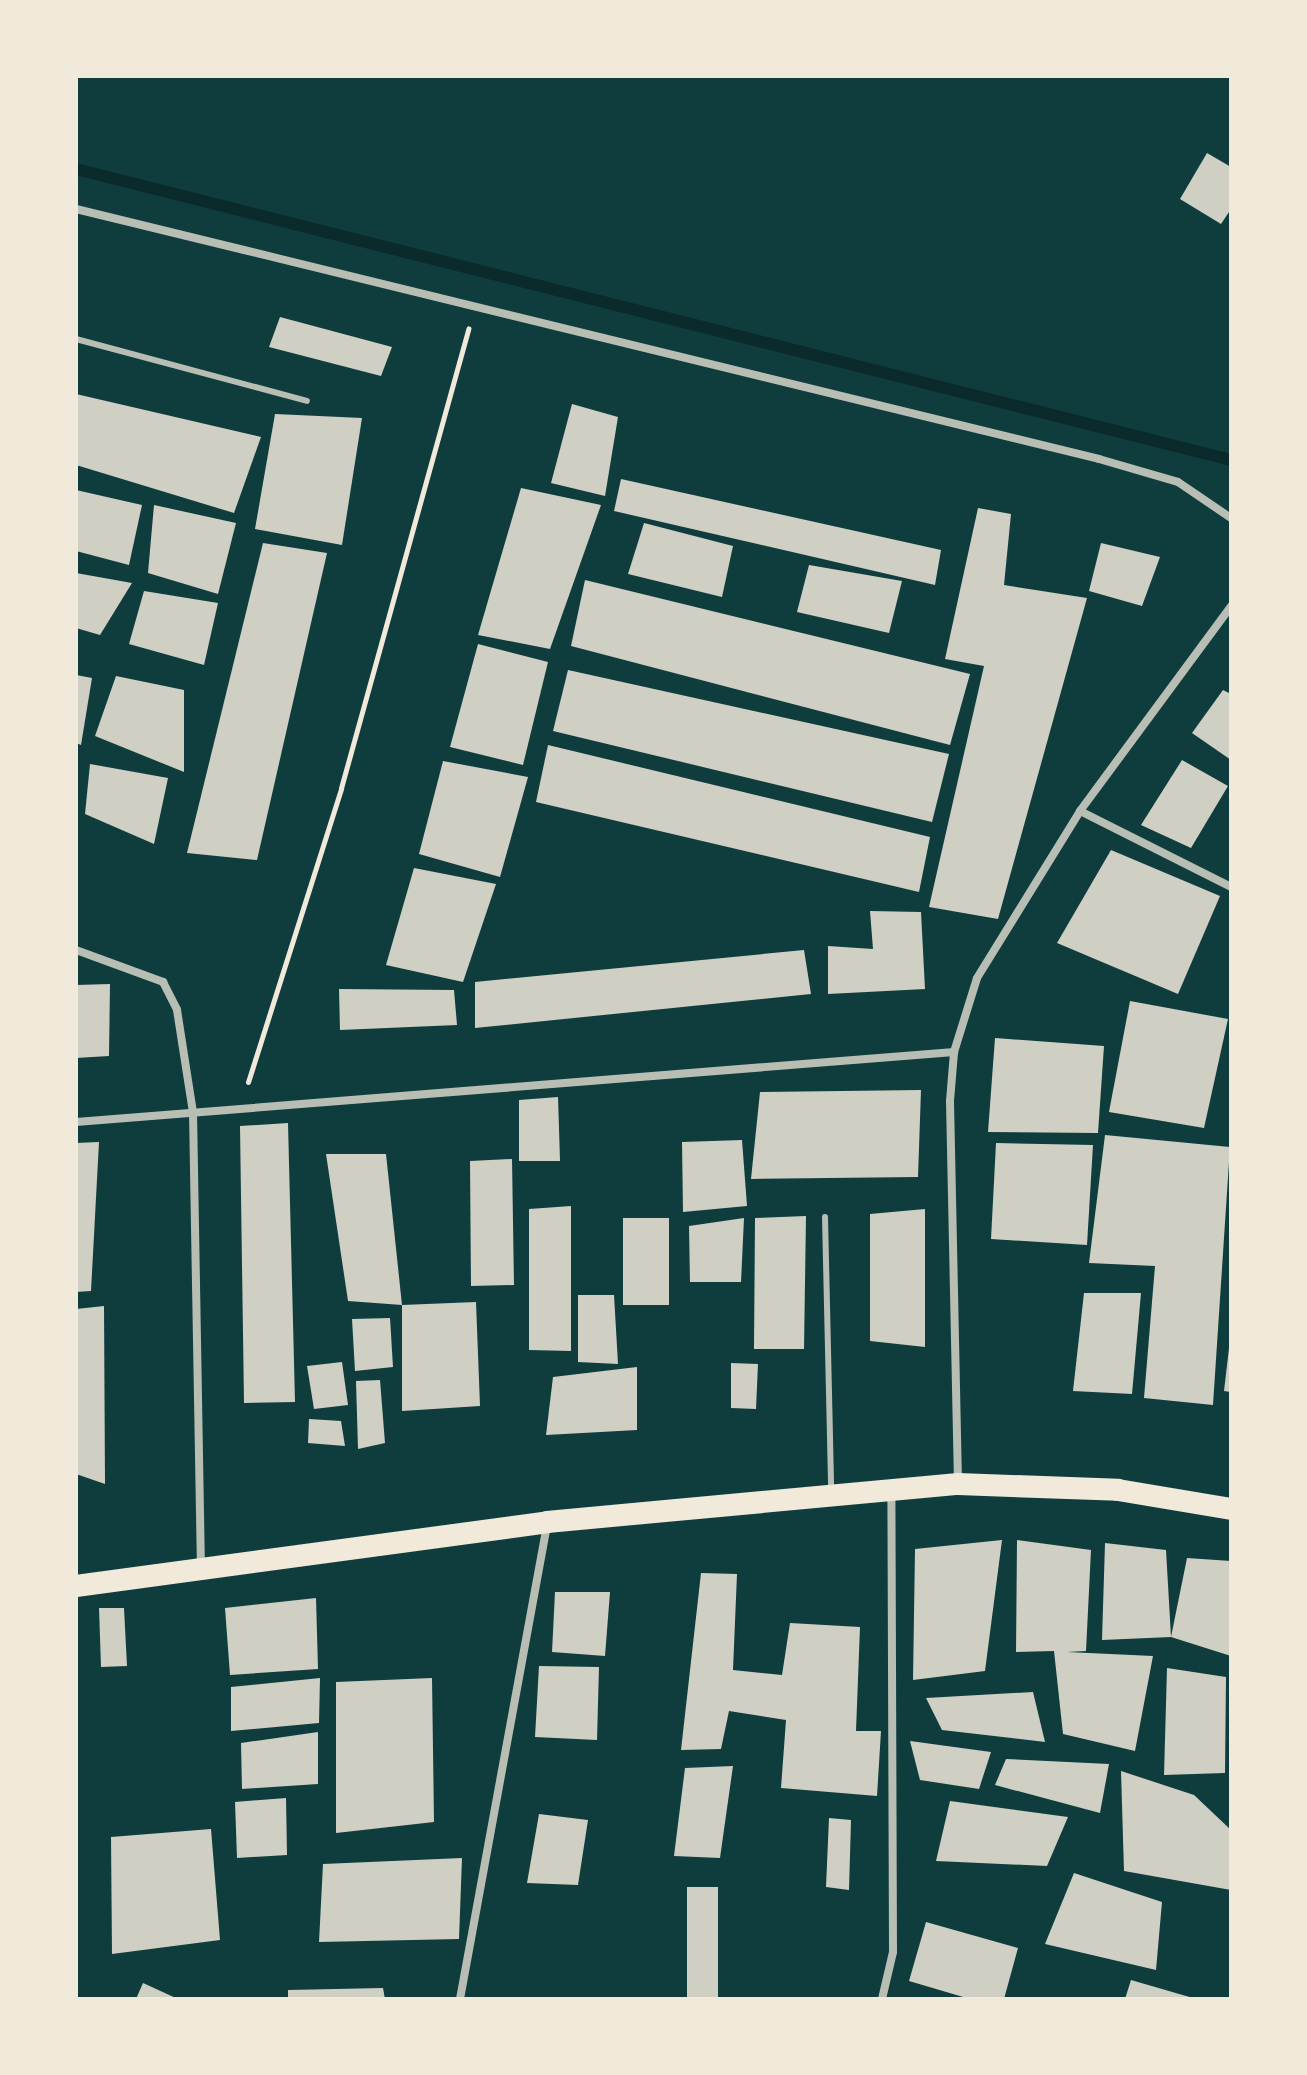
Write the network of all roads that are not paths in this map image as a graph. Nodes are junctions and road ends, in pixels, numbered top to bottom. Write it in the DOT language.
graph roads {
  1 [pos="76,209"];
  2 [pos="76,339"];
  3 [pos="307,401"];
  4 [pos="1231,518"];
  5 [pos="1231,606"];
  6 [pos="1080,811"];
  7 [pos="1231,887"];
  8 [pos="76,950"];
  9 [pos="954,1052"];
  10 [pos="193,1112"];
  11 [pos="76,1122"];
  12 [pos="825,1217"];
  13 [pos="958,1484"];
  14 [pos="890,1492"];
  15 [pos="831,1493"];
  16 [pos="1231,1509"];
  17 [pos="547,1522"];
  18 [pos="201,1570"];
  19 [pos="76,1586"];
  20 [pos="460,1999"];
  21 [pos="882,1999"];
  1 -- 4 [label="street"];
  2 -- 3 [label="lane"];
  5 -- 6 [label="street"];
  6 -- 7 [label="street"];
  6 -- 9 [label="street"];
  8 -- 10 [label="street"];
  9 -- 10 [label="street"];
  9 -- 13 [label="street"];
  10 -- 11 [label="street"];
  10 -- 18 [label="street"];
  12 -- 15 [label="lane"];
  13 -- 14 [label="highway"];
  13 -- 16 [label="highway"];
  14 -- 15 [label="highway"];
  14 -- 21 [label="street"];
  15 -- 17 [label="highway"];
  17 -- 18 [label="highway"];
  17 -- 20 [label="street"];
  18 -- 19 [label="highway"];
}
